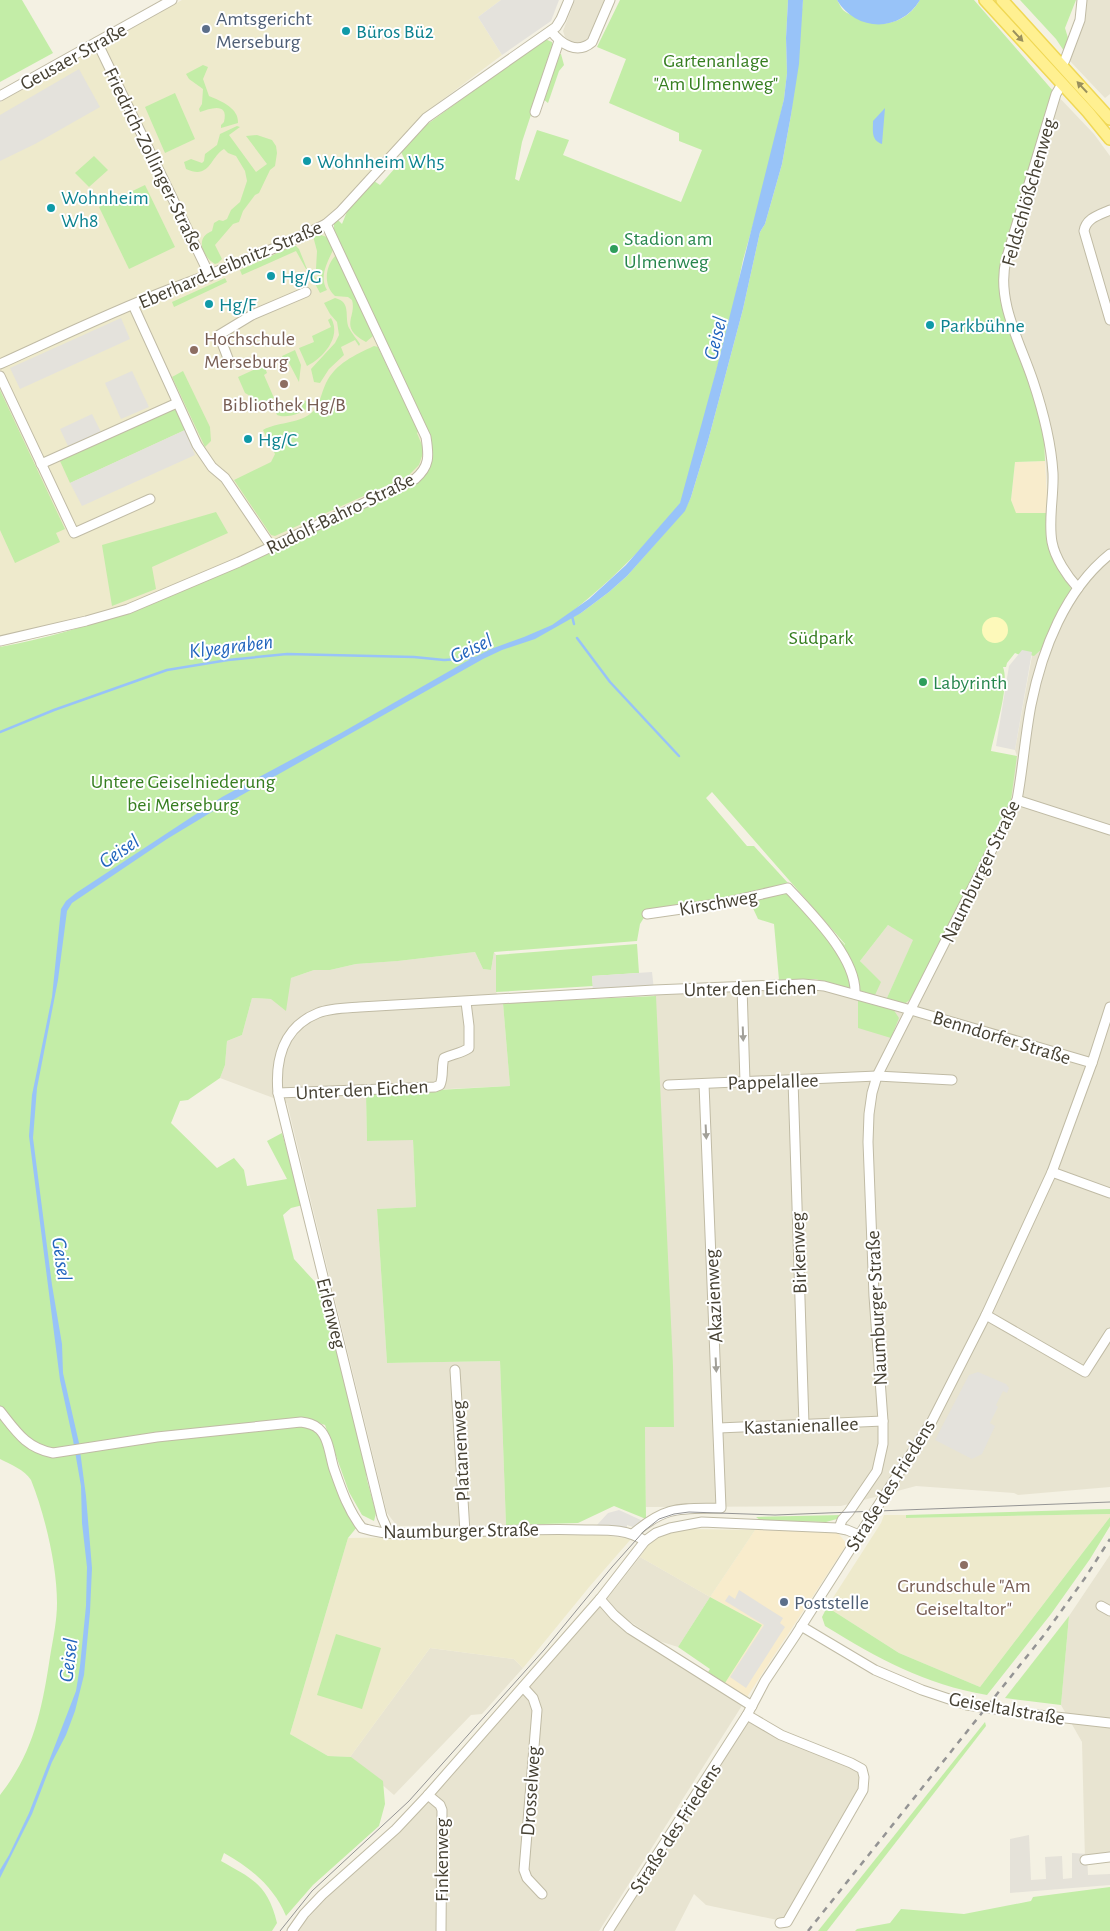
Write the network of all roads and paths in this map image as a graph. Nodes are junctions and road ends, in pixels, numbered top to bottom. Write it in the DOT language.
graph roads {
  1 [pos="172,0"];
  2 [pos="569,0"];
  3 [pos="610,0"];
  4 [pos="985,0"];
  5 [pos="1002,0"];
  6 [pos="1082,0"];
  7 [pos="551,31"];
  8 [pos="559,41"];
  9 [pos="97,42"];
  10 [pos="1062,65"];
  11 [pos="1062,84"];
  12 [pos="0,96"];
  13 [pos="535,112"];
  14 [pos="1110,119"];
  15 [pos="1110,139"];
  16 [pos="1110,210"];
  17 [pos="326,224"];
  18 [pos="210,276"];
  19 [pos="306,292"];
  20 [pos="133,305"];
  21 [pos="1110,320"];
  22 [pos="229,361"];
  23 [pos="0,364"];
  24 [pos="0,376"];
  25 [pos="177,403"];
  26 [pos="41,464"];
  27 [pos="150,500"];
  28 [pos="271,546"];
  29 [pos="1110,554"];
  30 [pos="1078,588"];
  31 [pos="0,641"];
  32 [pos="1017,800"];
  33 [pos="1110,830"];
  34 [pos="648,914"];
  35 [pos="742,987"];
  36 [pos="855,994"];
  37 [pos="466,1002"];
  38 [pos="1110,1007"];
  39 [pos="912,1010"];
  40 [pos="1092,1063"];
  41 [pos="877,1076"];
  42 [pos="793,1080"];
  43 [pos="952,1080"];
  44 [pos="745,1082"];
  45 [pos="704,1084"];
  46 [pos="668,1086"];
  47 [pos="278,1093"];
  48 [pos="1052,1172"];
  49 [pos="1110,1193"];
  50 [pos="986,1315"];
  51 [pos="1110,1333"];
  52 [pos="456,1370"];
  53 [pos="0,1411"];
  54 [pos="883,1421"];
  55 [pos="804,1425"];
  56 [pos="719,1428"];
  57 [pos="839,1528"];
  58 [pos="465,1532"];
  59 [pos="389,1533"];
  60 [pos="634,1533"];
  61 [pos="859,1535"];
  62 [pos="645,1541"];
  63 [pos="600,1599"];
  64 [pos="1100,1606"];
  65 [pos="1110,1611"];
  66 [pos="801,1626"];
  67 [pos="523,1687"];
  68 [pos="752,1706"];
  69 [pos="747,1715"];
  70 [pos="1110,1723"];
  71 [pos="428,1795"];
  72 [pos="1110,1858"];
  73 [pos="1085,1860"];
  74 [pos="542,1894"];
  75 [pos="780,1923"];
  76 [pos="292,1931"];
  77 [pos="441,1931"];
  78 [pos="608,1931"];
  1 -- 9 [label="street, Geusaer Straße"];
  2 -- 7 [label="street"];
  3 -- 8 [label="street"];
  4 -- 11 [label="main road, one-way"];
  5 -- 10 [label="main road"];
  6 -- 10 [label="street"];
  7 -- 8 [label="street"];
  7 -- 17 [label="street, Eberhard-Leibnitz-Straße"];
  8 -- 13 [label="street"];
  9 -- 12 [label="street, Geusaer Straße"];
  9 -- 18 [label="street, Friedrich-Zollinger-Straße"];
  14 -- 10 [label="main road, one-way"];
  11 -- 15 [label="main road"];
  11 -- 30 [label="street, Feldschlößchenweg"];
  16 -- 21 [label="street"];
  17 -- 18 [label="street, Eberhard-Leibnitz-Straße"];
  17 -- 28 [label="street, Rudolf-Bahro-Straße"];
  18 -- 20 [label="street, Eberhard-Leibnitz-Straße"];
  19 -- 22 [label="street"];
  20 -- 23 [label="street, Eberhard-Leibnitz-Straße"];
  20 -- 25 [label="street"];
  24 -- 26 [label="street"];
  25 -- 26 [label="street"];
  25 -- 28 [label="street"];
  26 -- 27 [label="street"];
  28 -- 31 [label="street, Rudolf-Bahro-Straße"];
  29 -- 30 [label="street, Naumburger Straße"];
  30 -- 32 [label="street, Naumburger Straße"];
  32 -- 33 [label="street"];
  32 -- 39 [label="street, Naumburger Straße"];
  34 -- 36 [label="street, Kirschweg"];
  35 -- 36 [label="street, Unter den Eichen"];
  35 -- 37 [label="street, Unter den Eichen"];
  35 -- 44 [label="street, one-way"];
  36 -- 39 [label="street, Unter den Eichen"];
  37 -- 47 [label="street, Unter den Eichen"];
  37 -- 47 [label="street, Unter den Eichen"];
  38 -- 40 [label="street, Straße des Friedens"];
  39 -- 40 [label="street, Benndorfer Straße"];
  39 -- 41 [label="street, Naumburger Straße"];
  40 -- 48 [label="street, Straße des Friedens"];
  41 -- 42 [label="street, Pappelallee"];
  41 -- 43 [label="street"];
  41 -- 54 [label="street, Naumburger Straße"];
  42 -- 44 [label="street, Pappelallee"];
  42 -- 55 [label="street, Birkenweg"];
  44 -- 45 [label="street, Pappelallee"];
  45 -- 46 [label="street, Pappelallee"];
  45 -- 56 [label="street, Akazienweg, one-way"];
  47 -- 59 [label="street, Erlenweg"];
  48 -- 49 [label="street"];
  48 -- 50 [label="street, Straße des Friedens"];
  50 -- 51 [label="street"];
  50 -- 61 [label="street, Straße des Friedens"];
  52 -- 58 [label="street, Platanenweg"];
  53 -- 59 [label="street, Naumburger Straße"];
  54 -- 55 [label="street, Kastanienallee"];
  54 -- 57 [label="street, Naumburger Straße"];
  55 -- 56 [label="street, Kastanienallee"];
  56 -- 60 [label="street, Akazienweg"];
  57 -- 61 [label="street"];
  57 -- 62 [label="street"];
  58 -- 59 [label="street, Naumburger Straße"];
  58 -- 60 [label="street, Naumburger Straße"];
  60 -- 62 [label="street"];
  61 -- 66 [label="street, Straße des Friedens"];
  62 -- 63 [label="street"];
  63 -- 67 [label="street"];
  63 -- 68 [label="street"];
  64 -- 65 [label="street"];
  66 -- 68 [label="street, Straße des Friedens"];
  66 -- 70 [label="street, Geiseltalstraße"];
  67 -- 71 [label="street"];
  67 -- 74 [label="street, Drosselweg"];
  68 -- 69 [label="street, Straße des Friedens"];
  69 -- 75 [label="street"];
  69 -- 78 [label="street, Straße des Friedens"];
  71 -- 76 [label="street"];
  71 -- 77 [label="street, Finkenweg"];
  72 -- 73 [label="street"];
}
